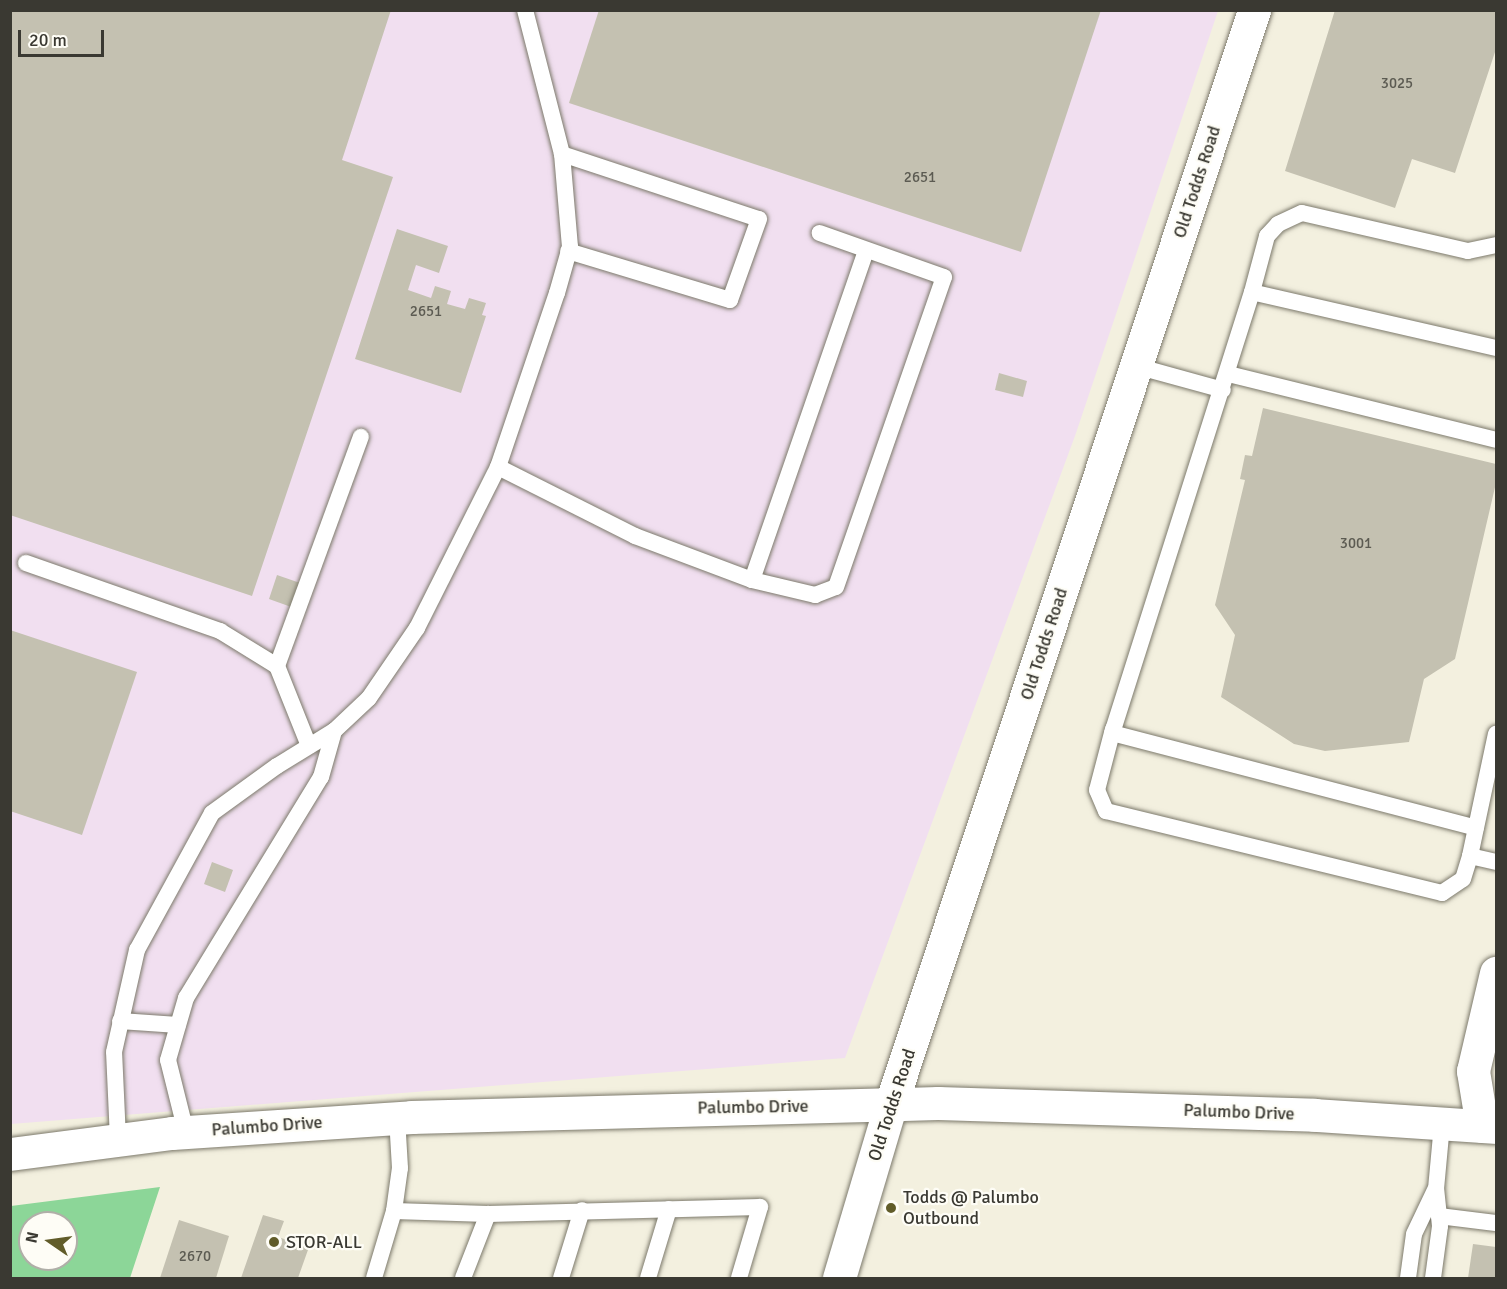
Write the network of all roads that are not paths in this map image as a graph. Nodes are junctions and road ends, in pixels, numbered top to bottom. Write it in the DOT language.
graph roads {
  1 [pos="525,10"];
  2 [pos="1254,10"];
  3 [pos="562,154"];
  4 [pos="820,233"];
  5 [pos="1497,245"];
  6 [pos="866,250"];
  7 [pos="568,251"];
  8 [pos="1252,292"];
  9 [pos="1497,348"];
  10 [pos="1136,366"];
  11 [pos="1228,374"];
  12 [pos="1223,390"];
  13 [pos="362,437"];
  14 [pos="1497,440"];
  15 [pos="498,467"];
  16 [pos="26,563"];
  17 [pos="752,580"];
  18 [pos="277,666"];
  19 [pos="334,731"];
  20 [pos="1112,734"];
  21 [pos="1497,734"];
  22 [pos="309,747"];
  23 [pos="1476,828"];
  24 [pos="1470,856"];
  25 [pos="1497,862"];
  26 [pos="1497,973"];
  27 [pos="120,1022"];
  28 [pos="178,1025"];
  29 [pos="891,1104"];
  30 [pos="397,1118"];
  31 [pos="1492,1119"];
  32 [pos="1442,1124"];
  33 [pos="186,1132"];
  34 [pos="118,1139"];
  35 [pos="10,1154"];
  36 [pos="1436,1189"];
  37 [pos="669,1209"];
  38 [pos="582,1210"];
  39 [pos="394,1211"];
  40 [pos="488,1214"];
  41 [pos="1439,1216"];
  42 [pos="1497,1223"];
  43 [pos="374,1278"];
  44 [pos="463,1278"];
  45 [pos="561,1278"];
  46 [pos="648,1278"];
  47 [pos="740,1278"];
  48 [pos="839,1278"];
  49 [pos="1408,1278"];
  50 [pos="1433,1278"];
  1 -- 3 [label="lane"];
  2 -- 10 [label="street, Old Todds Road"];
  3 -- 7 [label="lane"];
  3 -- 7 [label="lane"];
  4 -- 6 [label="lane"];
  5 -- 8 [label="lane"];
  6 -- 17 [label="lane"];
  6 -- 17 [label="lane"];
  7 -- 15 [label="lane"];
  8 -- 9 [label="lane"];
  8 -- 11 [label="lane"];
  10 -- 12 [label="lane"];
  10 -- 29 [label="street, Old Todds Road"];
  11 -- 12 [label="lane"];
  11 -- 14 [label="lane"];
  12 -- 20 [label="lane"];
  13 -- 18 [label="lane"];
  15 -- 17 [label="lane"];
  15 -- 19 [label="lane"];
  16 -- 18 [label="lane"];
  18 -- 22 [label="lane"];
  19 -- 22 [label="lane"];
  19 -- 28 [label="lane"];
  20 -- 23 [label="lane"];
  20 -- 24 [label="lane"];
  21 -- 23 [label="lane"];
  22 -- 27 [label="lane"];
  23 -- 24 [label="lane"];
  24 -- 25 [label="lane"];
  26 -- 31 [label="street"];
  27 -- 28 [label="lane"];
  27 -- 34 [label="lane"];
  28 -- 33 [label="lane"];
  29 -- 30 [label="street, Palumbo Drive"];
  29 -- 32 [label="street, Palumbo Drive"];
  29 -- 48 [label="street, Old Todds Road"];
  30 -- 33 [label="street, Palumbo Drive"];
  30 -- 39 [label="lane"];
  31 -- 32 [label="street, Palumbo Drive"];
  32 -- 36 [label="lane"];
  33 -- 34 [label="street, Palumbo Drive"];
  34 -- 35 [label="street, Palumbo Drive"];
  36 -- 41 [label="lane"];
  36 -- 49 [label="lane"];
  37 -- 38 [label="lane"];
  37 -- 46 [label="lane"];
  37 -- 47 [label="lane"];
  38 -- 40 [label="lane"];
  38 -- 45 [label="lane"];
  39 -- 40 [label="lane"];
  39 -- 43 [label="lane"];
  40 -- 44 [label="lane"];
  41 -- 42 [label="lane"];
  41 -- 50 [label="lane"];
}
